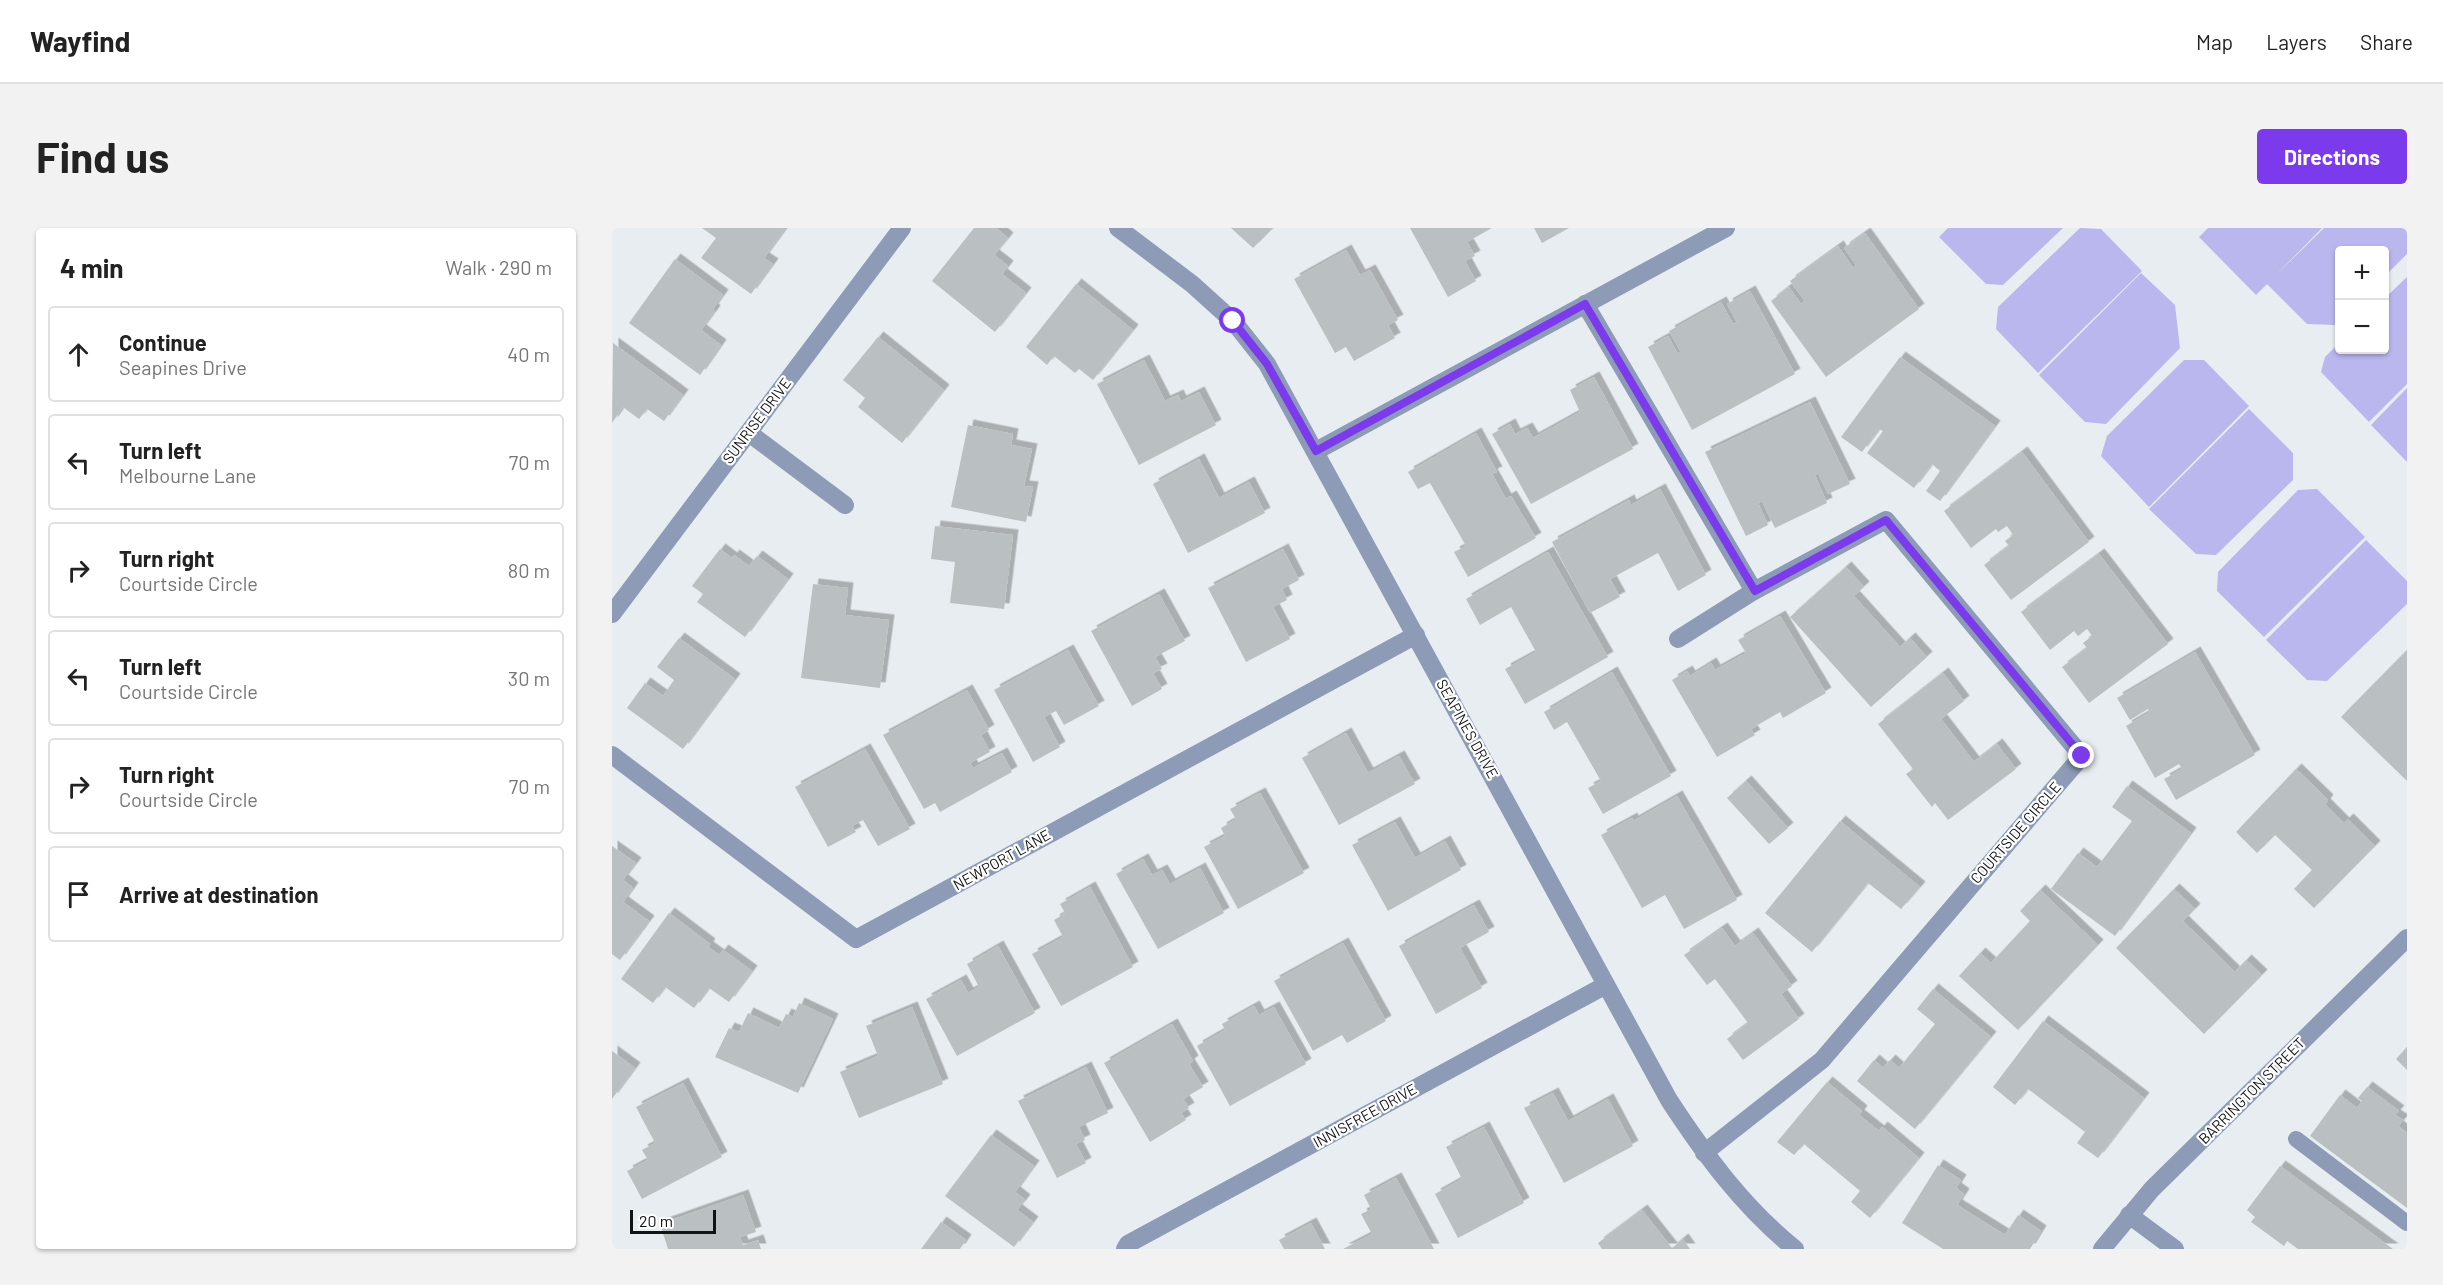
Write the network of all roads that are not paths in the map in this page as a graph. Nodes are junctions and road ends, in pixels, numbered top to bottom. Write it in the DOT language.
graph roads {
  1 [pos="902,228"];
  2 [pos="1118,228"];
  3 [pos="1726,228"];
  4 [pos="1585,304"];
  5 [pos="749,433"];
  6 [pos="1316,451"];
  7 [pos="845,505"];
  8 [pos="1755,591"];
  9 [pos="612,614"];
  10 [pos="1416,634"];
  11 [pos="1678,639"];
  12 [pos="612,755"];
  13 [pos="2407,938"];
  14 [pos="1606,985"];
  15 [pos="2296,1139"];
  16 [pos="1704,1153"];
  17 [pos="2129,1215"];
  18 [pos="2407,1223"];
  19 [pos="1125,1249"];
  20 [pos="1795,1249"];
  21 [pos="2102,1249"];
  22 [pos="2175,1249"];
  1 -- 5 [label="street, SUNRISE DRIVE"];
  2 -- 6 [label="street, SEAPINES DRIVE"];
  3 -- 4 [label="street"];
  4 -- 6 [label="street"];
  4 -- 8 [label="street"];
  5 -- 7 [label="street"];
  5 -- 9 [label="street, SUNRISE DRIVE"];
  6 -- 10 [label="street, SEAPINES DRIVE"];
  8 -- 11 [label="street, COURTSIDE CIRCLE"];
  8 -- 16 [label="street, COURTSIDE CIRCLE"];
  10 -- 12 [label="street, NEWPORT LANE"];
  10 -- 14 [label="street, SEAPINES DRIVE"];
  13 -- 17 [label="street, BARRINGTON STREET"];
  14 -- 16 [label="street, SEAPINES DRIVE"];
  14 -- 19 [label="street, INNISFREE DRIVE"];
  15 -- 18 [label="lane"];
  16 -- 20 [label="street, SEAPINES DRIVE"];
  17 -- 21 [label="street, BARRINGTON STREET"];
  17 -- 22 [label="street"];
}
